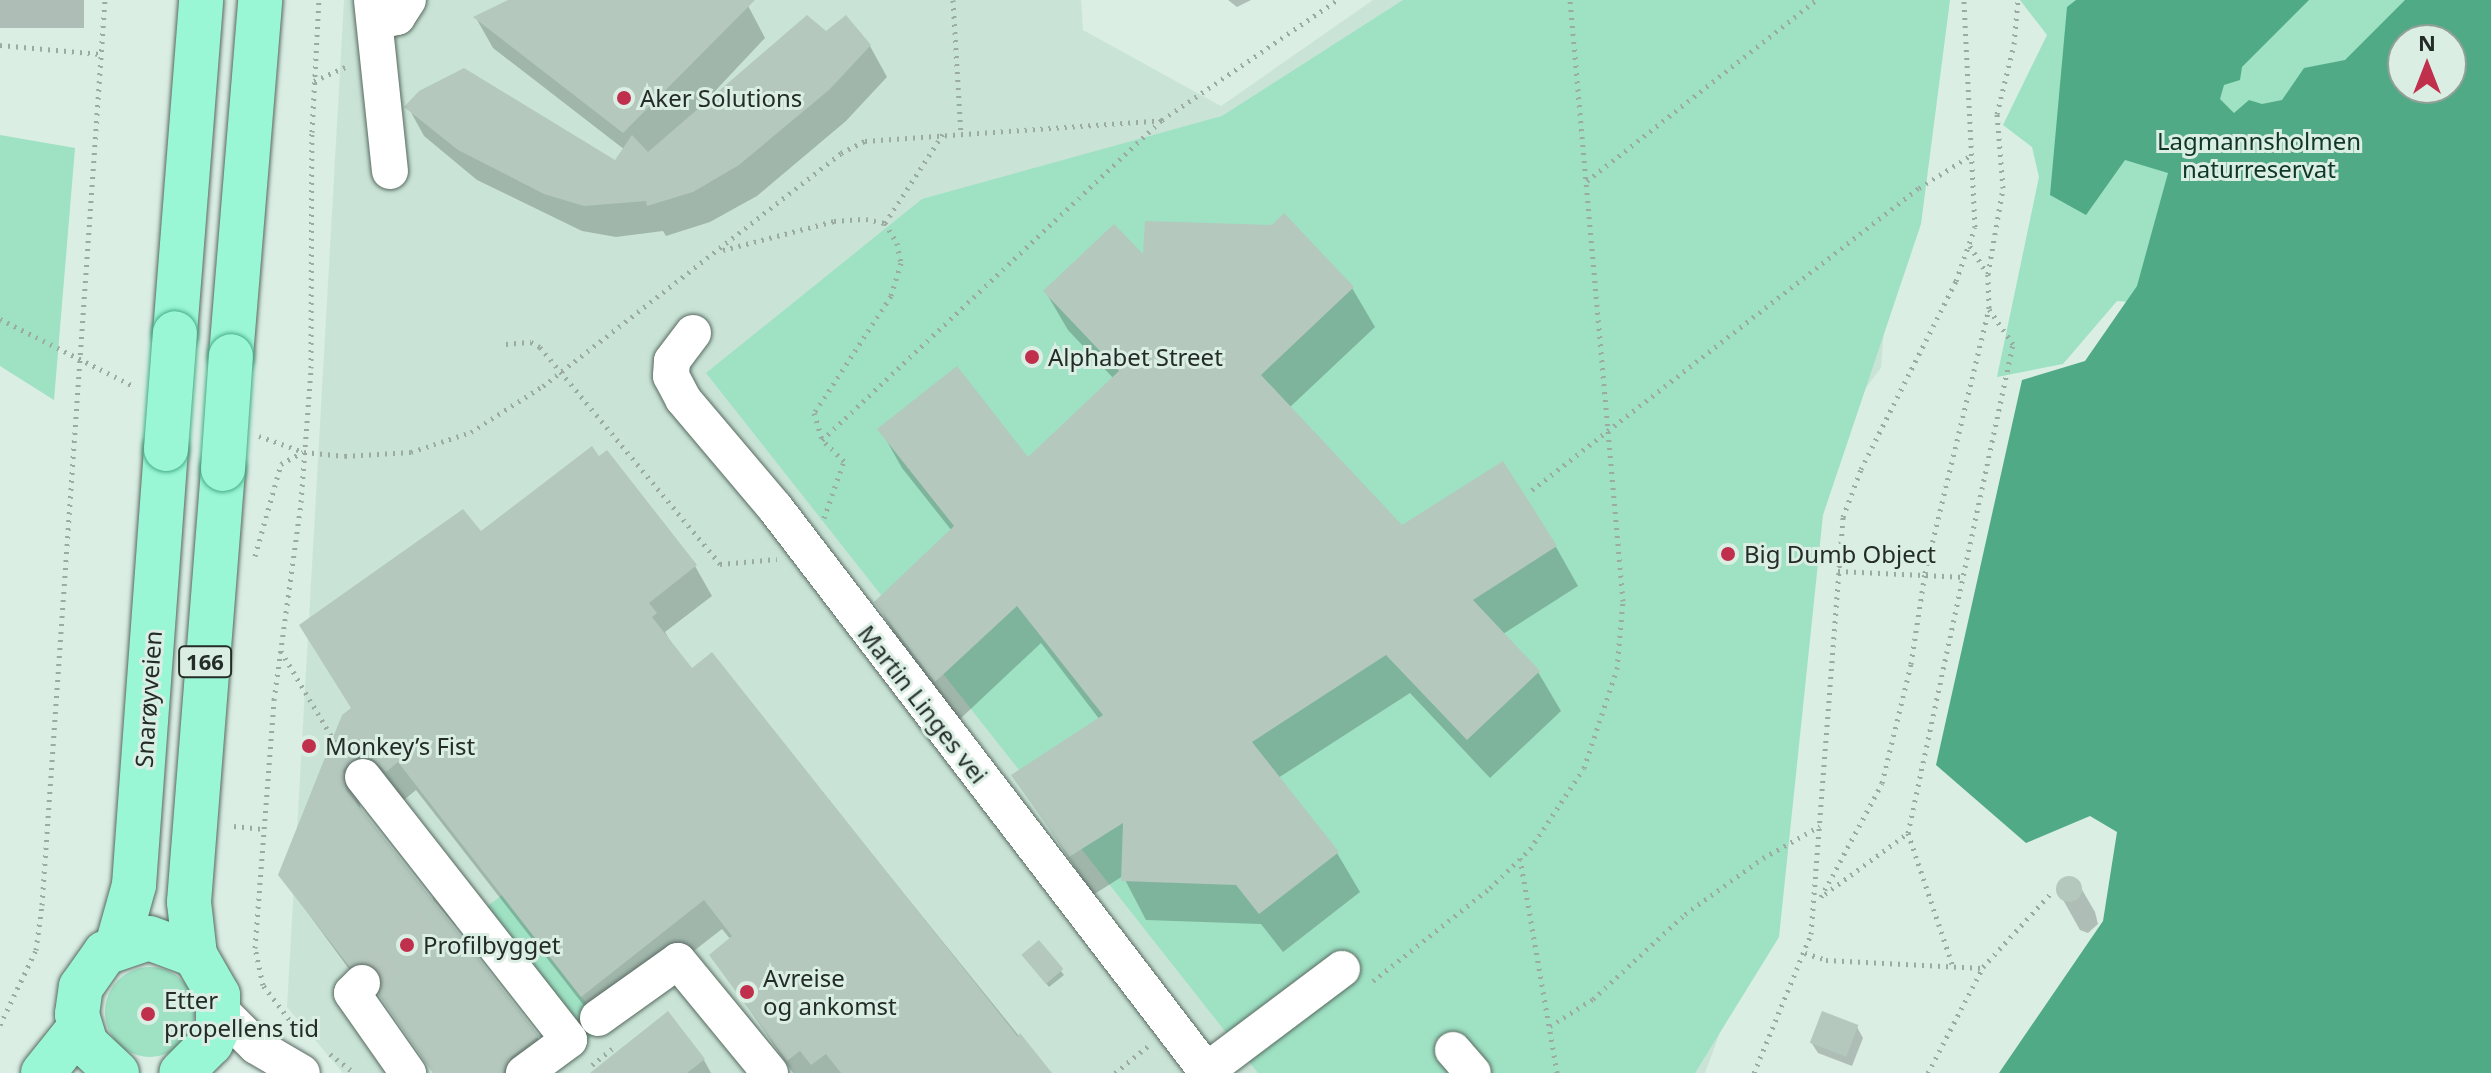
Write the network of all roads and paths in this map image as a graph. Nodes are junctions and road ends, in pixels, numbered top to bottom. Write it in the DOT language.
graph roads {
  1 [pos="105,0"];
  2 [pos="201,0"];
  3 [pos="260,0"];
  4 [pos="319,0"];
  5 [pos="408,0"];
  6 [pos="953,0"];
  7 [pos="1337,0"];
  8 [pos="1570,0"];
  9 [pos="1816,0"];
  10 [pos="1964,0"];
  11 [pos="2018,0"];
  12 [pos="373,11"];
  13 [pos="0,45"];
  14 [pos="101,54"];
  15 [pos="1162,120"];
  16 [pos="961,133"];
  17 [pos="944,134"];
  18 [pos="1974,154"];
  19 [pos="390,171"];
  20 [pos="1586,181"];
  21 [pos="885,223"];
  22 [pos="1970,246"];
  23 [pos="718,251"];
  24 [pos="1988,274"];
  25 [pos="1989,308"];
  26 [pos="0,319"];
  27 [pos="693,333"];
  28 [pos="506,344"];
  29 [pos="77,358"];
  30 [pos="561,371"];
  31 [pos="143,390"];
  32 [pos="245,431"];
  33 [pos="1607,432"];
  34 [pos="822,440"];
  35 [pos="304,452"];
  36 [pos="1532,490"];
  37 [pos="810,556"];
  38 [pos="252,567"];
  39 [pos="1838,571"];
  40 [pos="1925,573"];
  41 [pos="1966,577"];
  42 [pos="280,649"];
  43 [pos="363,777"];
  44 [pos="234,826"];
  45 [pos="1820,826"];
  46 [pos="264,829"];
  47 [pos="1908,833"];
  48 [pos="1520,858"];
  49 [pos="2052,892"];
  50 [pos="1821,897"];
  51 [pos="1814,901"];
  52 [pos="117,946"];
  53 [pos="1805,953"];
  54 [pos="195,955"];
  55 [pos="1953,967"];
  56 [pos="1982,968"];
  57 [pos="1352,979"];
  58 [pos="362,983"];
  59 [pos="220,1010"];
  60 [pos="598,1018"];
  61 [pos="0,1025"];
  62 [pos="1550,1026"];
  63 [pos="1172,1027"];
  64 [pos="79,1028"];
  65 [pos="301,1034"];
  66 [pos="194,1072"];
  67 [pos="1207,1072"];
  68 [pos="43,1073"];
  69 [pos="117,1073"];
  70 [pos="302,1073"];
  71 [pos="408,1073"];
  72 [pos="524,1073"];
  73 [pos="770,1073"];
  74 [pos="1115,1073"];
  75 [pos="1557,1073"];
  76 [pos="1754,1073"];
  77 [pos="1928,1073"];
  1 -- 14 [label="path"];
  2 -- 52 [label="main road, Snarøyveien / 166, bridge"];
  3 -- 54 [label="main road, 166, bridge"];
  4 -- 35 [label="path"];
  5 -- 12 [label="street"];
  6 -- 16 [label="path"];
  7 -- 15 [label="path"];
  8 -- 20 [label="path"];
  9 -- 20 [label="path"];
  10 -- 18 [label="path"];
  11 -- 24 [label="path"];
  12 -- 19 [label="street"];
  13 -- 14 [label="path"];
  14 -- 29 [label="path"];
  15 -- 16 [label="path"];
  15 -- 34 [label="path"];
  16 -- 17 [label="path"];
  17 -- 21 [label="path"];
  17 -- 23 [label="path"];
  18 -- 22 [label="path"];
  18 -- 33 [label="path"];
  20 -- 33 [label="path"];
  21 -- 23 [label="path"];
  21 -- 34 [label="path"];
  22 -- 24 [label="path"];
  22 -- 39 [label="path"];
  23 -- 30 [label="path"];
  24 -- 25 [label="path"];
  25 -- 40 [label="path"];
  25 -- 41 [label="path"];
  26 -- 29 [label="path"];
  27 -- 37 [label="street, Martin Linges vei"];
  28 -- 30 [label="path"];
  29 -- 31 [label="path"];
  29 -- 61 [label="path"];
  30 -- 35 [label="path"];
  30 -- 37 [label="path"];
  32 -- 35 [label="path"];
  33 -- 36 [label="path"];
  33 -- 48 [label="path"];
  34 -- 37 [label="path"];
  35 -- 38 [label="path"];
  35 -- 42 [label="path"];
  37 -- 63 [label="street, Martin Linges vei"];
  39 -- 40 [label="path"];
  39 -- 45 [label="path"];
  40 -- 41 [label="path"];
  40 -- 50 [label="path"];
  41 -- 47 [label="path"];
  42 -- 43 [label="path"];
  42 -- 46 [label="path"];
  43 -- 72 [label="street"];
  44 -- 46 [label="path"];
  45 -- 51 [label="path"];
  45 -- 62 [label="path"];
  46 -- 65 [label="path"];
  47 -- 50 [label="path"];
  47 -- 55 [label="path"];
  48 -- 57 [label="path"];
  48 -- 62 [label="path"];
  49 -- 56 [label="path"];
  50 -- 51 [label="path"];
  51 -- 53 [label="path"];
  52 -- 54 [label="main road"];
  52 -- 64 [label="main road"];
  53 -- 55 [label="path"];
  53 -- 76 [label="path"];
  54 -- 59 [label="main road, 166"];
  55 -- 56 [label="path"];
  56 -- 77 [label="path"];
  57 -- 67 [label="street"];
  58 -- 71 [label="street"];
  59 -- 66 [label="main road"];
  59 -- 70 [label="street"];
  60 -- 73 [label="street"];
  62 -- 75 [label="path"];
  63 -- 67 [label="street, Martin Linges vei"];
  63 -- 74 [label="path"];
  64 -- 68 [label="main road"];
  64 -- 69 [label="main road"];
}
